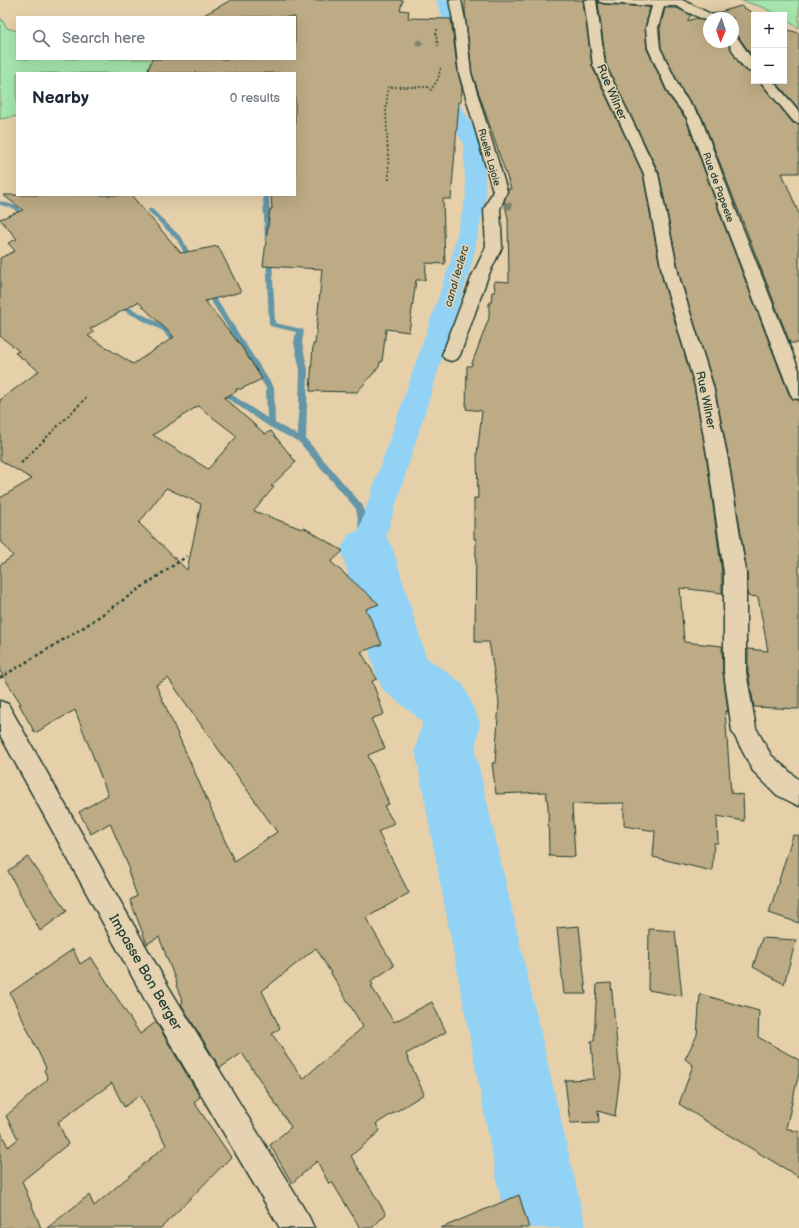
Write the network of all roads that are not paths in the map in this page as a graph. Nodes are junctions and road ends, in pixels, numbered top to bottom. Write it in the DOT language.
graph roads {
  1 [pos="455,0"];
  2 [pos="590,0"];
  3 [pos="604,0"];
  4 [pos="680,1"];
  5 [pos="659,3"];
  6 [pos="703,15"];
  7 [pos="738,48"];
  8 [pos="751,66"];
  9 [pos="769,84"];
  10 [pos="799,119"];
  11 [pos="451,355"];
  12 [pos="799,393"];
  13 [pos="0,712"];
  14 [pos="799,794"];
  15 [pos="298,1228"];
  1 -- 11 [label="street, Ruelle Lajoie"];
  2 -- 14 [label="street, Rue Wilner"];
  3 -- 5 [label="street"];
  4 -- 5 [label="street"];
  4 -- 6 [label="street"];
  5 -- 12 [label="street, Rue de Papeete"];
  7 -- 8 [label="street"];
  9 -- 10 [label="street"];
  13 -- 15 [label="street, Impasse Bon Berger"];
}
